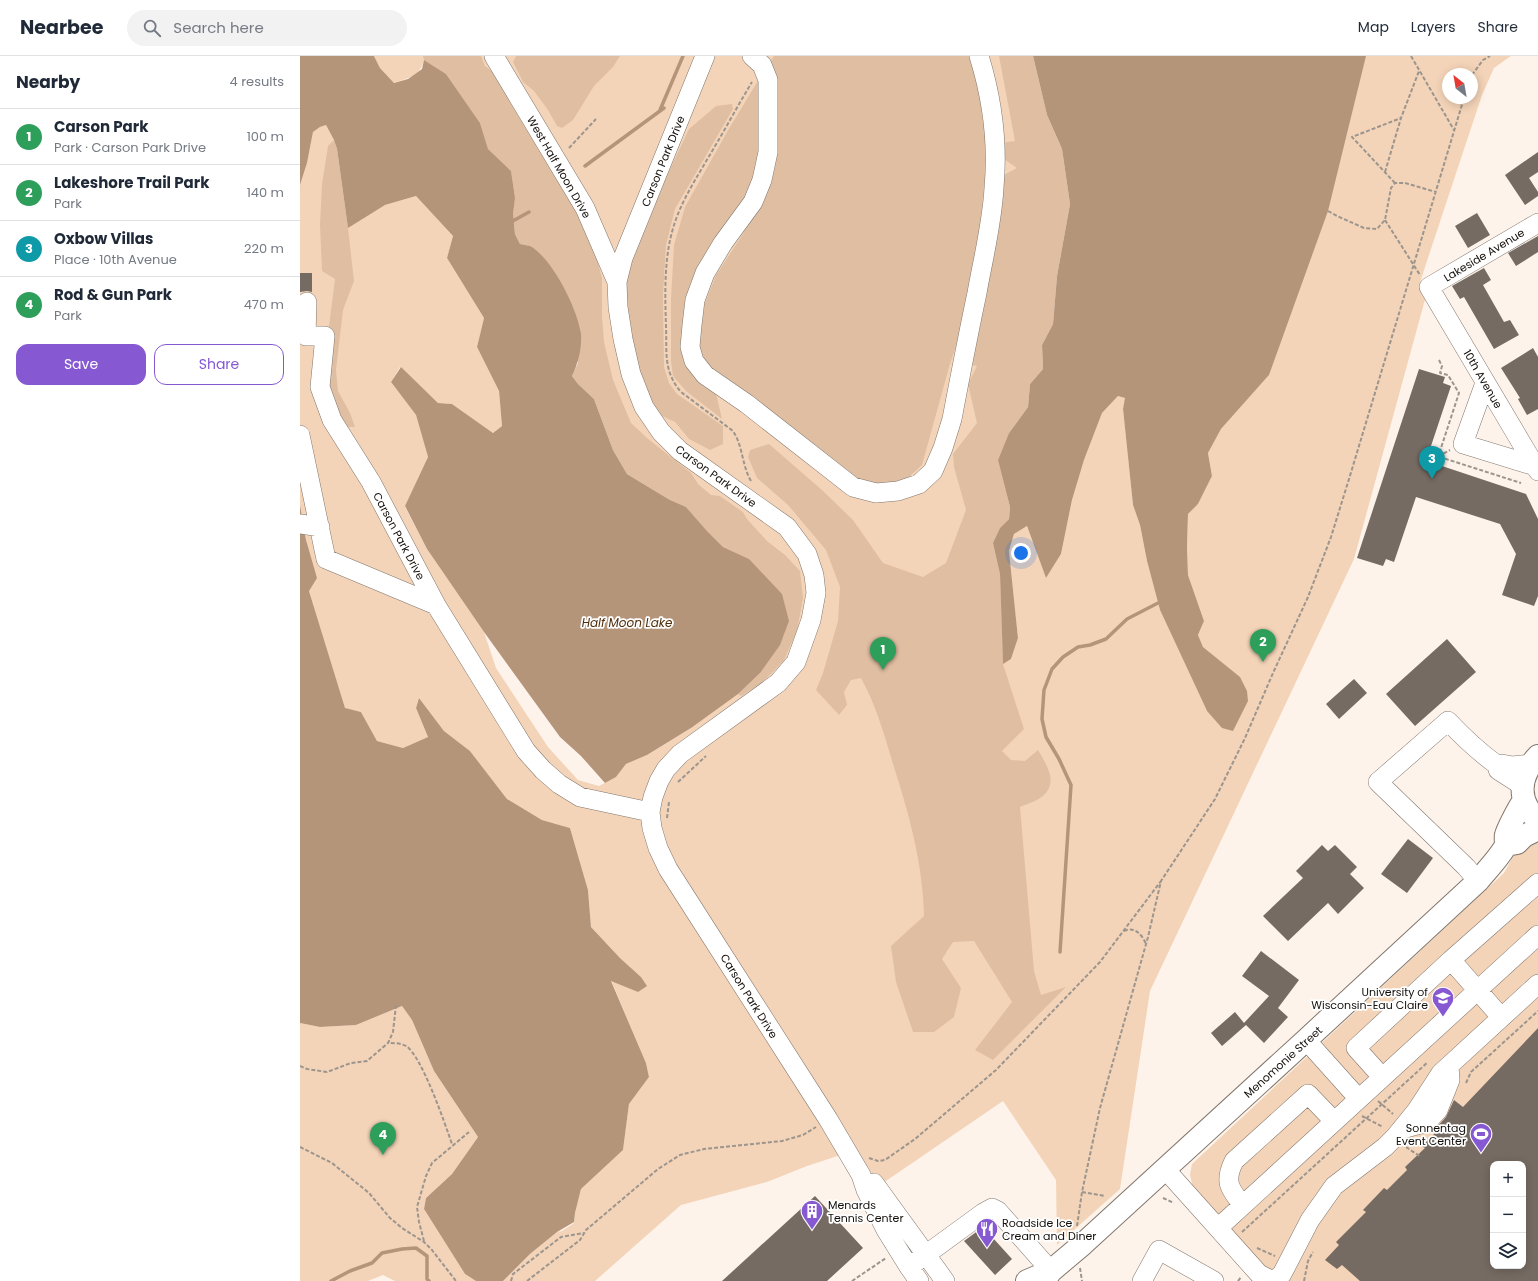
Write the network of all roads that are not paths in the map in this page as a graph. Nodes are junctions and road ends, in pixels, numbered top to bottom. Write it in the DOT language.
graph roads {
  1 [pos="494,56"];
  2 [pos="705,56"];
  3 [pos="979,56"];
  4 [pos="757,60"];
  5 [pos="1538,223"];
  6 [pos="616,282"];
  7 [pos="1429,287"];
  8 [pos="307,302"];
  9 [pos="1485,383"];
  10 [pos="300,435"];
  11 [pos="1536,468"];
  12 [pos="300,524"];
  13 [pos="320,527"];
  14 [pos="436,604"];
  15 [pos="1534,760"];
  16 [pos="1497,764"];
  17 [pos="1523,794"];
  18 [pos="650,812"];
  19 [pos="1538,820"];
  20 [pos="1538,829"];
  21 [pos="1506,845"];
  22 [pos="1478,881"];
  23 [pos="1538,883"];
  24 [pos="1538,935"];
  25 [pos="1451,960"];
  26 [pos="1538,984"];
  27 [pos="1477,990"];
  28 [pos="1501,1017"];
  29 [pos="1306,1040"];
  30 [pos="1382,1077"];
  31 [pos="1365,1104"];
  32 [pos="1334,1121"];
  33 [pos="1165,1169"];
  34 [pos="861,1175"];
  35 [pos="1243,1205"];
  36 [pos="1218,1228"];
  37 [pos="926,1256"];
  38 [pos="914,1274"];
  39 [pos="1048,1276"];
  40 [pos="1266,1279"];
  41 [pos="945,1281"];
  42 [pos="1027,1281"];
  43 [pos="1142,1281"];
  44 [pos="1214,1281"];
  1 -- 6 [label="street, West Half Moon Drive"];
  2 -- 6 [label="street, Carson Park Drive"];
  3 -- 4 [label="street"];
  5 -- 7 [label="street, Lakeside Avenue"];
  6 -- 18 [label="street, Carson Park Drive"];
  7 -- 9 [label="street, 10th Avenue"];
  8 -- 14 [label="street, Carson Park Drive"];
  9 -- 11 [label="street, 10th Avenue"];
  9 -- 11 [label="street"];
  10 -- 13 [label="street"];
  12 -- 13 [label="street"];
  13 -- 14 [label="street"];
  14 -- 18 [label="street, Carson Park Drive"];
  15 -- 16 [label="street"];
  15 -- 17 [label="main road, Menomonie Street"];
  16 -- 17 [label="street"];
  16 -- 22 [label="street"];
  17 -- 19 [label="main road"];
  17 -- 21 [label="main road, Menomonie Street"];
  18 -- 34 [label="street, Carson Park Drive"];
  20 -- 21 [label="main road"];
  21 -- 22 [label="main road, Menomonie Street"];
  22 -- 29 [label="main road, Menomonie Street"];
  23 -- 25 [label="street"];
  24 -- 27 [label="street"];
  25 -- 27 [label="street"];
  25 -- 30 [label="street"];
  26 -- 28 [label="street"];
  27 -- 28 [label="street"];
  27 -- 30 [label="street"];
  28 -- 40 [label="street"];
  29 -- 31 [label="street"];
  29 -- 33 [label="main road, Menomonie Street"];
  30 -- 31 [label="street"];
  31 -- 32 [label="street"];
  32 -- 35 [label="street"];
  32 -- 35 [label="street"];
  33 -- 36 [label="street"];
  33 -- 39 [label="main road, Menomonie Street"];
  34 -- 37 [label="street, Carson Park Drive"];
  34 -- 38 [label="street, Carson Park Drive"];
  35 -- 36 [label="street"];
  36 -- 40 [label="street"];
  37 -- 38 [label="street"];
  37 -- 39 [label="street"];
  37 -- 41 [label="street, Carson Park Drive"];
  39 -- 42 [label="main road, Menomonie Street"];
  43 -- 44 [label="street"];
}
